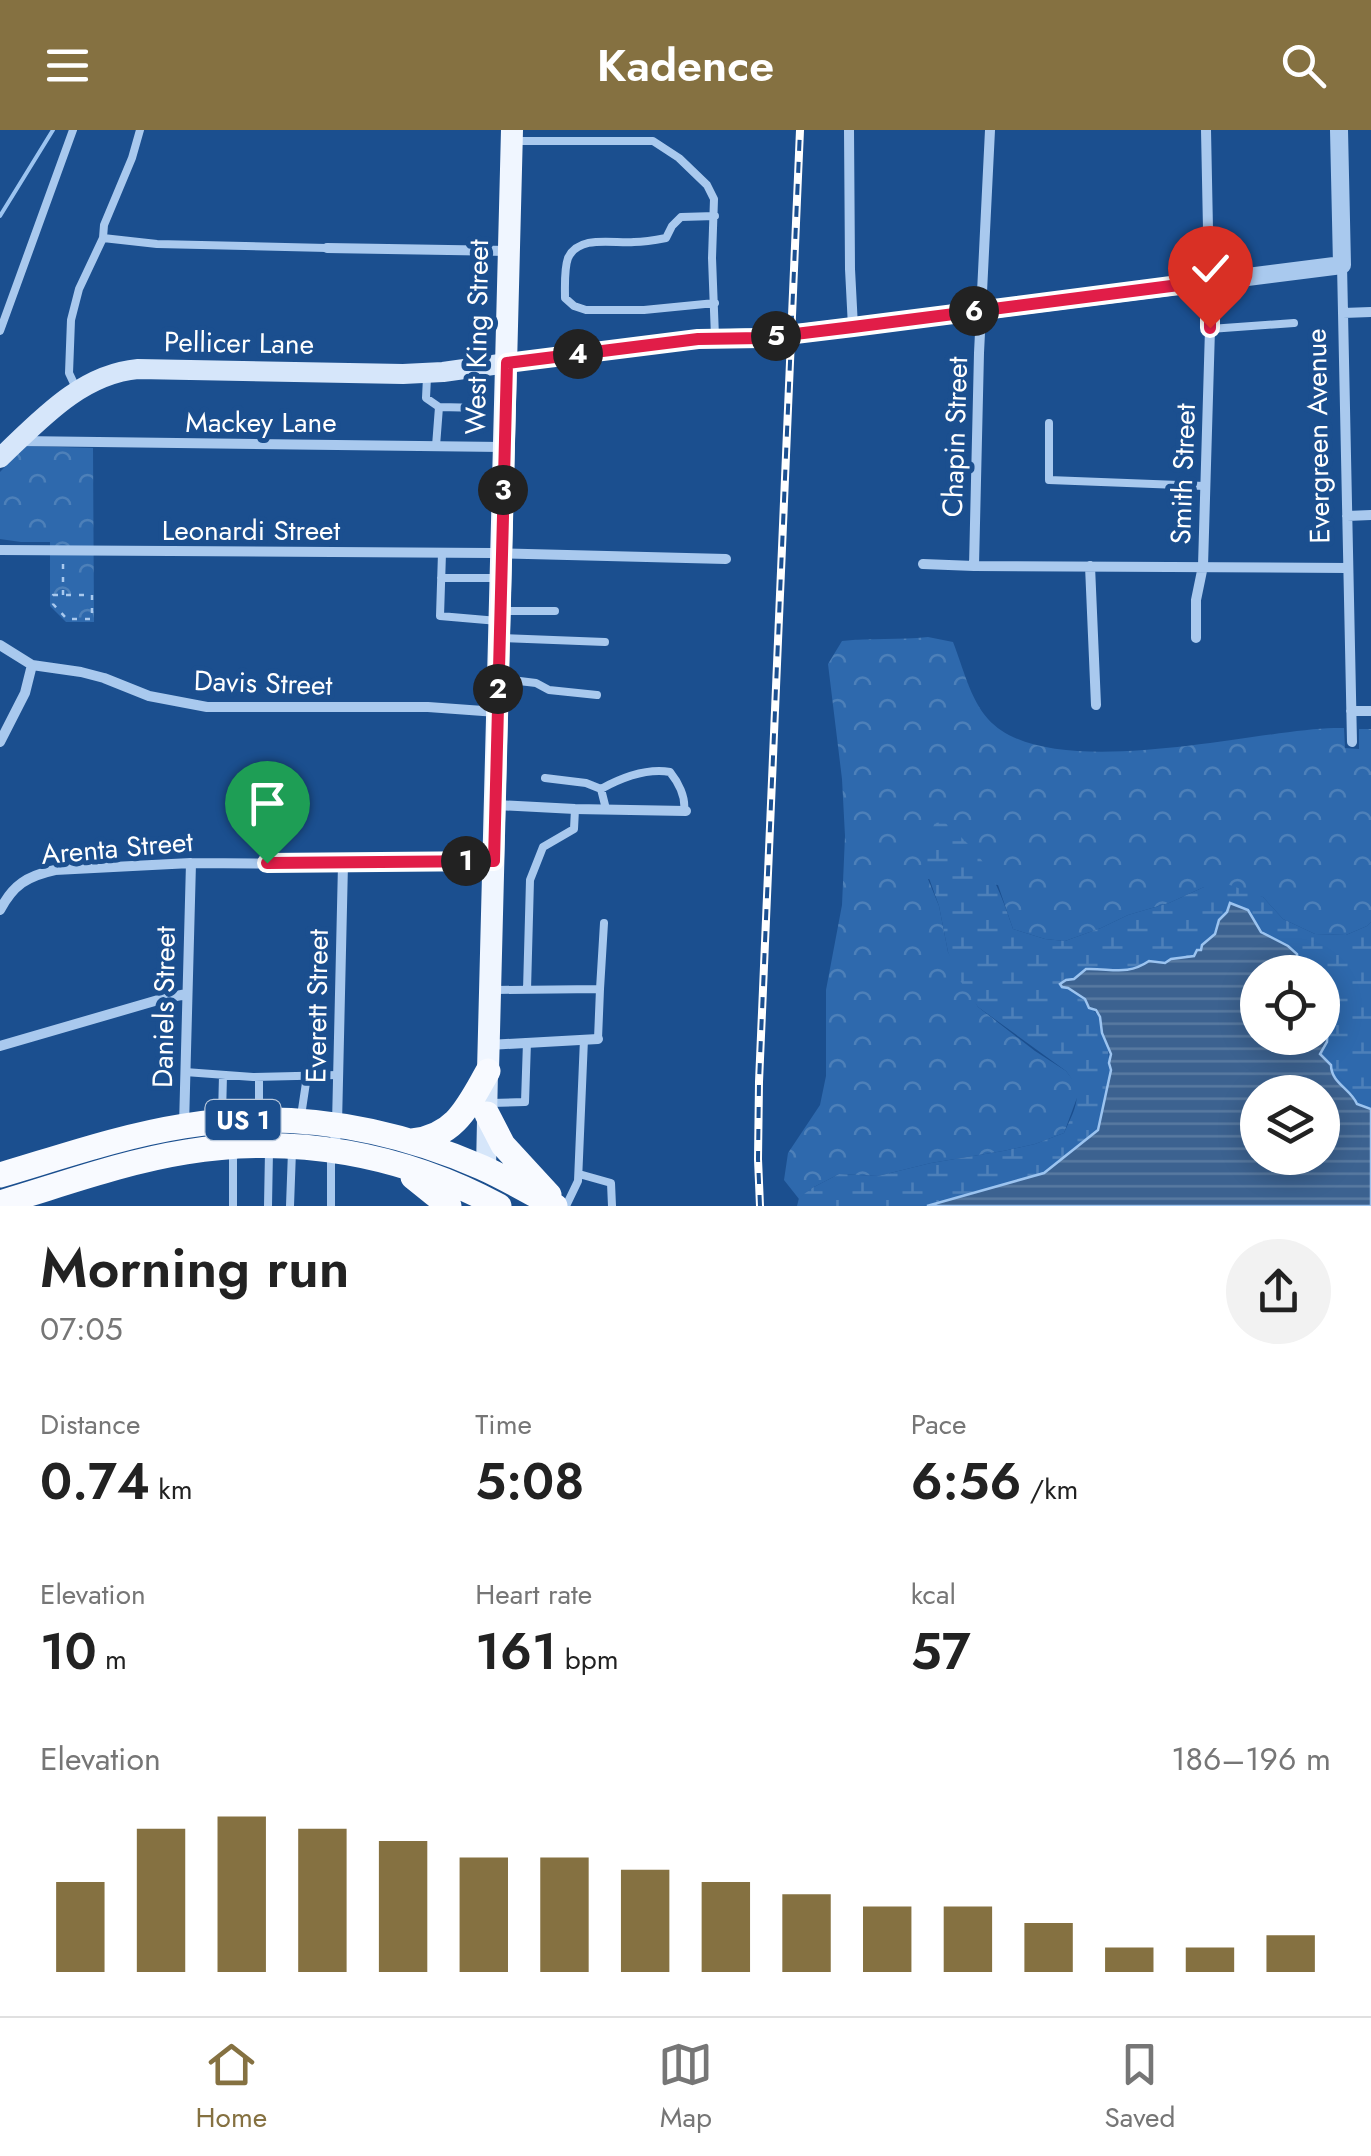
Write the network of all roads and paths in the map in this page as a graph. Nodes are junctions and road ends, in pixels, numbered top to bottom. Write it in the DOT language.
graph roads {
  1 [pos="73,130"];
  2 [pos="140,130"];
  3 [pos="850,130"];
  4 [pos="990,130"];
  5 [pos="1206,130"];
  6 [pos="1339,130"];
  7 [pos="512,136"];
  8 [pos="715,216"];
  9 [pos="103,238"];
  10 [pos="328,248"];
  11 [pos="510,251"];
  12 [pos="1342,266"];
  13 [pos="1210,281"];
  14 [pos="714,303"];
  15 [pos="981,310"];
  16 [pos="1371,312"];
  17 [pos="1343,313"];
  18 [pos="1294,323"];
  19 [pos="853,327"];
  20 [pos="1210,328"];
  21 [pos="0,331"];
  22 [pos="715,339"];
  23 [pos="507,363"];
  24 [pos="428,373"];
  25 [pos="77,390"];
  26 [pos="438,407"];
  27 [pos="482,408"];
  28 [pos="1049,423"];
  29 [pos="18,441"];
  30 [pos="436,446"];
  31 [pos="504,448"];
  32 [pos="0,458"];
  33 [pos="1205,486"];
  34 [pos="1371,515"];
  35 [pos="1347,516"];
  36 [pos="0,550"];
  37 [pos="63,551"];
  38 [pos="442,553"];
  39 [pos="502,554"];
  40 [pos="726,559"];
  41 [pos="924,564"];
  42 [pos="974,566"];
  43 [pos="1090,566"];
  44 [pos="1203,566"];
  45 [pos="1348,568"];
  46 [pos="441,578"];
  47 [pos="501,578"];
  48 [pos="62,595"];
  49 [pos="556,611"];
  50 [pos="500,623"];
  51 [pos="1196,638"];
  52 [pos="605,642"];
  53 [pos="0,646"];
  54 [pos="32,665"];
  55 [pos="499,678"];
  56 [pos="597,695"];
  57 [pos="1096,705"];
  58 [pos="1371,711"];
  59 [pos="498,712"];
  60 [pos="1351,712"];
  61 [pos="0,742"];
  62 [pos="1352,742"];
  63 [pos="545,778"];
  64 [pos="601,790"];
  65 [pos="495,805"];
  66 [pos="606,809"];
  67 [pos="576,810"];
  68 [pos="685,811"];
  69 [pos="494,861"];
  70 [pos="191,862"];
  71 [pos="343,864"];
  72 [pos="0,910"];
  73 [pos="604,923"];
  74 [pos="600,989"];
  75 [pos="490,990"];
  76 [pos="527,990"];
  77 [pos="187,994"];
  78 [pos="584,1039"];
  79 [pos="598,1039"];
  80 [pos="527,1042"];
  81 [pos="488,1045"];
  82 [pos="0,1046"];
  83 [pos="488,1071"];
  84 [pos="185,1072"];
  85 [pos="223,1075"];
  86 [pos="338,1075"];
  87 [pos="307,1076"];
  88 [pos="259,1077"];
  89 [pos="487,1109"];
  90 [pos="259,1119"];
  91 [pos="300,1120"];
  92 [pos="222,1121"];
  93 [pos="184,1139"];
  94 [pos="334,1141"];
  95 [pos="412,1141"];
  96 [pos="233,1146"];
  97 [pos="281,1146"];
  98 [pos="388,1161"];
  99 [pos="486,1169"];
  100 [pos="579,1174"];
  101 [pos="0,1175"];
  102 [pos="32,1200"];
  103 [pos="0,1203"];
  104 [pos="489,1203"];
  105 [pos="233,1206"];
  106 [pos="268,1206"];
  107 [pos="290,1206"];
  108 [pos="331,1206"];
  109 [pos="450,1206"];
  110 [pos="560,1206"];
  111 [pos="612,1206"];
  1 -- 21 [label="lane"];
  2 -- 9 [label="lane"];
  3 -- 19 [label="street"];
  4 -- 15 [label="street, Chapin Street"];
  5 -- 13 [label="street, Smith Street"];
  6 -- 12 [label="street, Evergreen Avenue"];
  7 -- 8 [label="lane"];
  7 -- 11 [label="main road, West King Street"];
  8 -- 14 [label="lane"];
  8 -- 14 [label="lane"];
  9 -- 10 [label="lane"];
  9 -- 25 [label="lane"];
  10 -- 11 [label="street"];
  11 -- 23 [label="main road, West King Street"];
  12 -- 13 [label="street"];
  12 -- 17 [label="street, Evergreen Avenue"];
  13 -- 15 [label="street"];
  13 -- 20 [label="street, Smith Street"];
  14 -- 22 [label="lane"];
  15 -- 19 [label="street"];
  15 -- 42 [label="street, Chapin Street"];
  16 -- 17 [label="street"];
  17 -- 35 [label="street, Evergreen Avenue"];
  18 -- 20 [label="lane"];
  19 -- 22 [label="street"];
  20 -- 33 [label="street, Smith Street"];
  22 -- 23 [label="street"];
  23 -- 24 [label="main road, Pellicer Lane"];
  23 -- 31 [label="main road, West King Street"];
  24 -- 25 [label="main road, Pellicer Lane"];
  24 -- 26 [label="lane"];
  25 -- 29 [label="main road, Pellicer Lane"];
  26 -- 27 [label="lane"];
  26 -- 30 [label="lane"];
  28 -- 33 [label="lane"];
  29 -- 30 [label="street, Mackey Lane"];
  29 -- 32 [label="main road, Pellicer Lane"];
  30 -- 31 [label="street, Mackey Lane"];
  31 -- 39 [label="main road, West King Street"];
  33 -- 44 [label="street, Smith Street"];
  34 -- 35 [label="street"];
  35 -- 45 [label="street, Evergreen Avenue"];
  36 -- 37 [label="street, Leonardi Street"];
  37 -- 38 [label="street, Leonardi Street"];
  37 -- 48 [label="path"];
  38 -- 39 [label="street, Leonardi Street"];
  38 -- 46 [label="lane"];
  39 -- 40 [label="street, Leonardi Street"];
  39 -- 47 [label="main road, West King Street"];
  41 -- 42 [label="street"];
  42 -- 43 [label="street"];
  43 -- 44 [label="street"];
  43 -- 57 [label="street"];
  44 -- 45 [label="street"];
  44 -- 51 [label="street, Smith Street"];
  45 -- 60 [label="street, Evergreen Avenue"];
  46 -- 47 [label="lane"];
  46 -- 50 [label="lane"];
  47 -- 50 [label="main road, West King Street"];
  48 -- 48 [label="path"];
  49 -- 50 [label="lane"];
  50 -- 52 [label="lane"];
  50 -- 55 [label="main road, West King Street"];
  53 -- 54 [label="street"];
  54 -- 59 [label="street, Davis Street"];
  54 -- 61 [label="street"];
  55 -- 56 [label="lane"];
  55 -- 59 [label="main road, West King Street"];
  58 -- 60 [label="street"];
  59 -- 65 [label="main road, West King Street"];
  60 -- 62 [label="street, Evergreen Avenue"];
  63 -- 64 [label="lane"];
  64 -- 66 [label="lane"];
  64 -- 68 [label="lane"];
  65 -- 67 [label="street"];
  65 -- 69 [label="main road, West King Street"];
  66 -- 67 [label="street"];
  66 -- 68 [label="street"];
  67 -- 76 [label="lane"];
  69 -- 71 [label="street, Arenta Street"];
  69 -- 75 [label="main road, West King Street"];
  70 -- 71 [label="street, Arenta Street"];
  70 -- 72 [label="street, Arenta Street"];
  70 -- 77 [label="street, Daniels Street"];
  71 -- 86 [label="street, Everett Street"];
  73 -- 74 [label="lane"];
  74 -- 76 [label="lane"];
  74 -- 79 [label="lane"];
  75 -- 76 [label="lane"];
  75 -- 81 [label="main road, West King Street"];
  77 -- 82 [label="street"];
  77 -- 84 [label="street, Daniels Street"];
  78 -- 79 [label="street"];
  78 -- 80 [label="street"];
  78 -- 100 [label="lane"];
  80 -- 81 [label="street"];
  80 -- 89 [label="lane"];
  81 -- 83 [label="main road, West King Street"];
  83 -- 89 [label="main road, West King Street"];
  83 -- 95 [label="highway"];
  84 -- 85 [label="lane"];
  84 -- 93 [label="street, Daniels Street"];
  85 -- 88 [label="lane"];
  85 -- 92 [label="lane"];
  86 -- 87 [label="lane"];
  86 -- 94 [label="street, Everett Street"];
  87 -- 88 [label="lane"];
  87 -- 91 [label="lane"];
  88 -- 90 [label="lane"];
  89 -- 99 [label="main road, West King Street"];
  89 -- 110 [label="highway"];
  90 -- 91 [label="highway, US 1"];
  90 -- 92 [label="highway, US 1"];
  91 -- 94 [label="highway, US 1"];
  92 -- 93 [label="highway, US 1"];
  93 -- 96 [label="highway, US 1"];
  93 -- 101 [label="highway, US 1"];
  93 -- 102 [label="highway, US 1"];
  94 -- 95 [label="highway, US 1"];
  94 -- 97 [label="highway, US 1"];
  94 -- 98 [label="highway, US 1"];
  94 -- 108 [label="lane"];
  95 -- 99 [label="highway, US 1"];
  96 -- 97 [label="highway, US 1"];
  96 -- 105 [label="lane"];
  97 -- 106 [label="lane"];
  97 -- 107 [label="lane"];
  98 -- 104 [label="highway, US 1"];
  98 -- 109 [label="highway"];
  99 -- 104 [label="main road, West King Street"];
  99 -- 110 [label="highway, US 1"];
  100 -- 110 [label="lane"];
  100 -- 111 [label="lane"];
  102 -- 103 [label="highway, US 1"];
}
